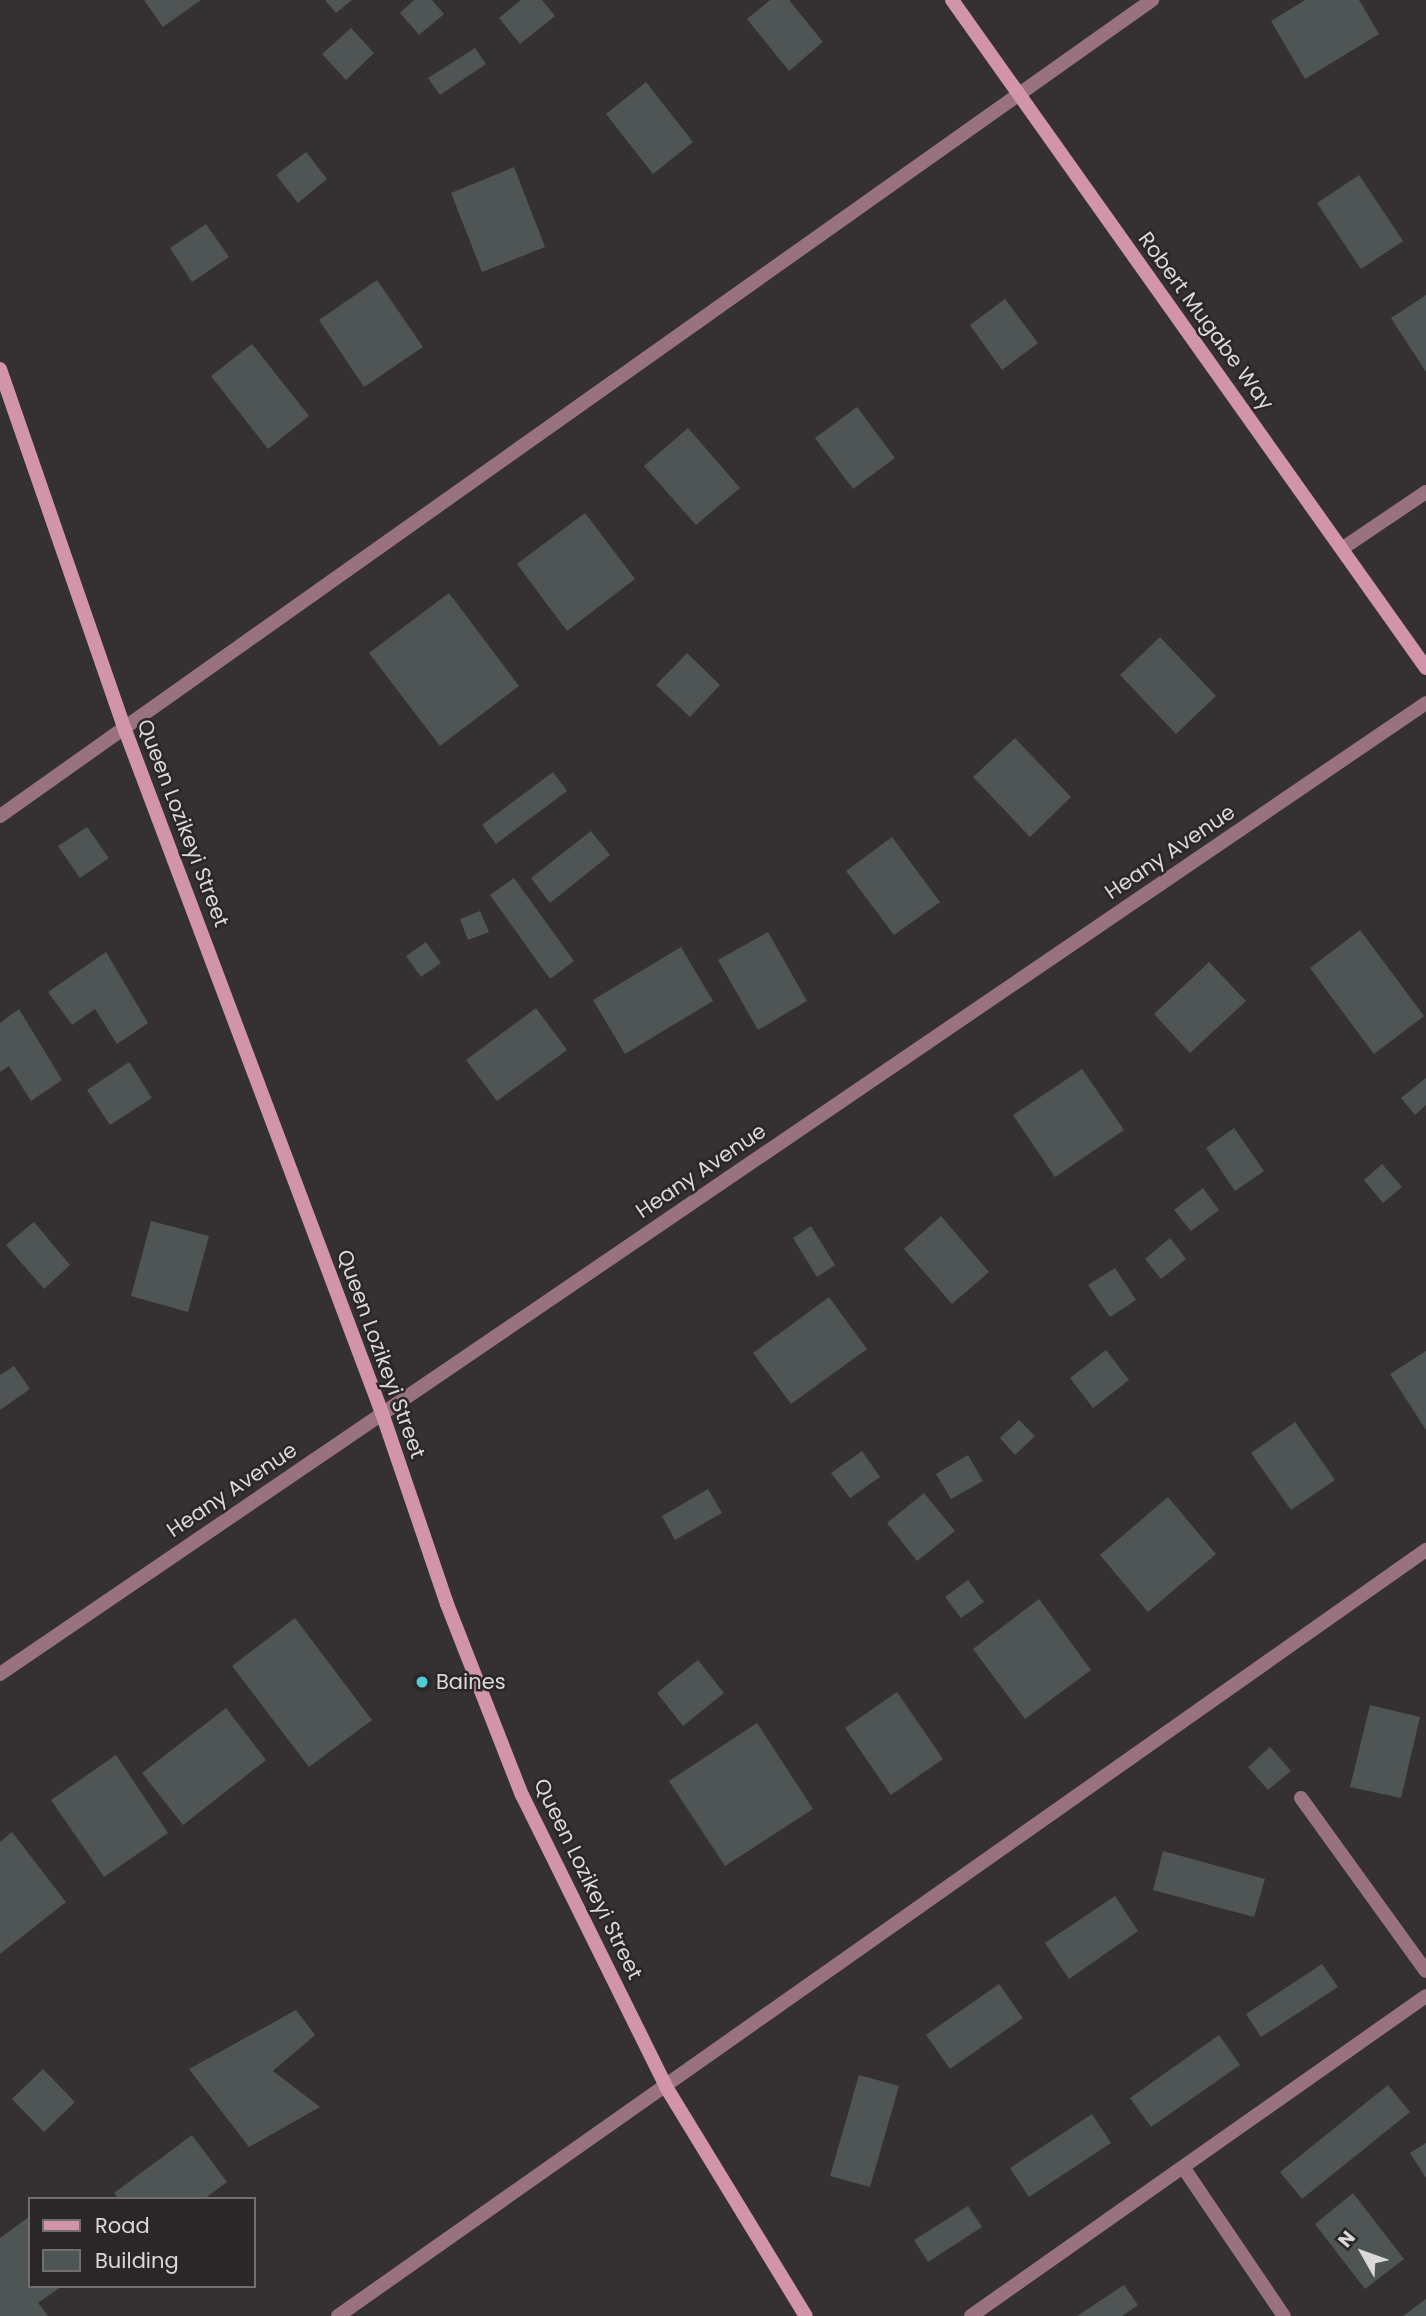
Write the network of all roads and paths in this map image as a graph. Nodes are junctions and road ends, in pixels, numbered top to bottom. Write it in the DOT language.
graph roads {
  1 [pos="951,0"];
  2 [pos="1152,0"];
  3 [pos="1020,96"];
  4 [pos="0,369"];
  5 [pos="1426,492"];
  6 [pos="1343,548"];
  7 [pos="1426,668"];
  8 [pos="1426,703"];
  9 [pos="125,730"];
  10 [pos="0,816"];
  11 [pos="383,1413"];
  12 [pos="1426,1550"];
  13 [pos="0,1674"];
  14 [pos="1301,1798"];
  15 [pos="1426,1971"];
  16 [pos="1426,1996"];
  17 [pos="666,2087"];
  18 [pos="1183,2167"];
  19 [pos="338,2316"];
  20 [pos="806,2316"];
  21 [pos="971,2316"];
  22 [pos="1284,2316"];
  1 -- 3 [label="street, Robert Mugabe Way"];
  2 -- 3 [label="street"];
  3 -- 6 [label="street, Robert Mugabe Way"];
  3 -- 9 [label="street"];
  4 -- 9 [label="street, Queen Lozikeyi Street"];
  5 -- 6 [label="street"];
  6 -- 7 [label="street, Robert Mugabe Way"];
  8 -- 11 [label="street, Heany Avenue"];
  9 -- 10 [label="street"];
  9 -- 11 [label="street, Queen Lozikeyi Street"];
  11 -- 13 [label="street, Heany Avenue"];
  11 -- 17 [label="street, Queen Lozikeyi Street"];
  12 -- 17 [label="street"];
  14 -- 15 [label="street"];
  16 -- 18 [label="street"];
  17 -- 19 [label="street"];
  17 -- 20 [label="street, Queen Lozikeyi Street"];
  18 -- 21 [label="street"];
  18 -- 22 [label="street"];
}
